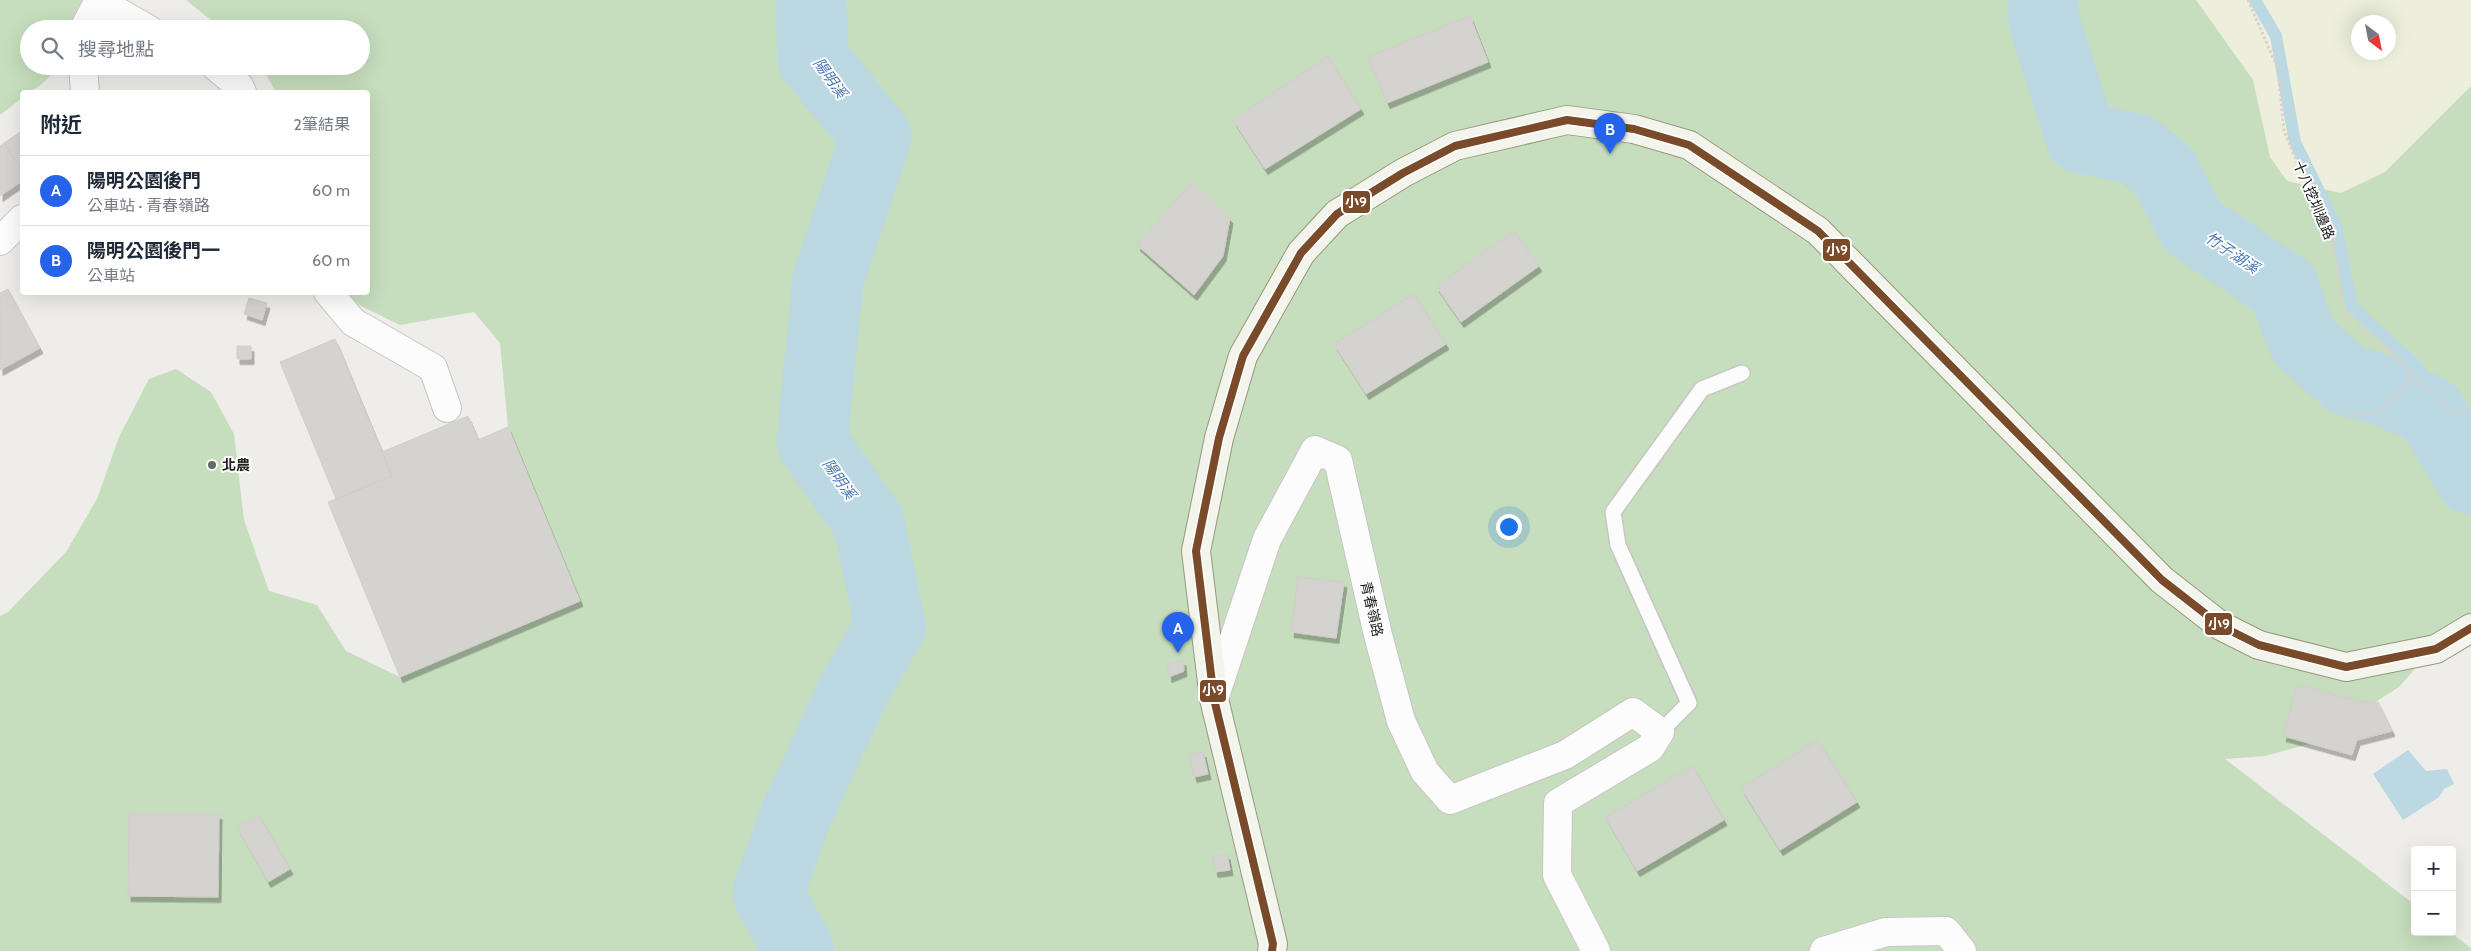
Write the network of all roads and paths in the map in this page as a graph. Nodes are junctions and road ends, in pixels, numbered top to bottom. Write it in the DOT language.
graph roads {
  1 [pos="2248,0"];
  2 [pos="99,1"];
  3 [pos="89,20"];
  4 [pos="132,20"];
  5 [pos="83,75"];
  6 [pos="226,75"];
  7 [pos="85,90"];
  8 [pos="241,90"];
  9 [pos="20,221"];
  10 [pos="0,241"];
  11 [pos="330,295"];
  12 [pos="1742,373"];
  13 [pos="2412,377"];
  14 [pos="447,408"];
  15 [pos="2471,415"];
  16 [pos="2350,416"];
  17 [pos="2471,628"];
  18 [pos="1214,699"];
  19 [pos="1660,732"];
  20 [pos="1272,951"];
  21 [pos="1596,951"];
  22 [pos="1824,951"];
  23 [pos="1962,951"];
  1 -- 13 [label="path, 十八挖圳邊路"];
  2 -- 3 [label="street"];
  2 -- 4 [label="street"];
  5 -- 7 [label="street"];
  6 -- 8 [label="street"];
  9 -- 10 [label="street"];
  11 -- 14 [label="street"];
  12 -- 19 [label="lane"];
  13 -- 15 [label="path, 十八挖圳邊路"];
  13 -- 16 [label="path"];
  17 -- 18 [label="street"];
  18 -- 19 [label="street, 青春嶺路"];
  18 -- 20 [label="street"];
  19 -- 21 [label="street"];
  22 -- 23 [label="street"];
}
